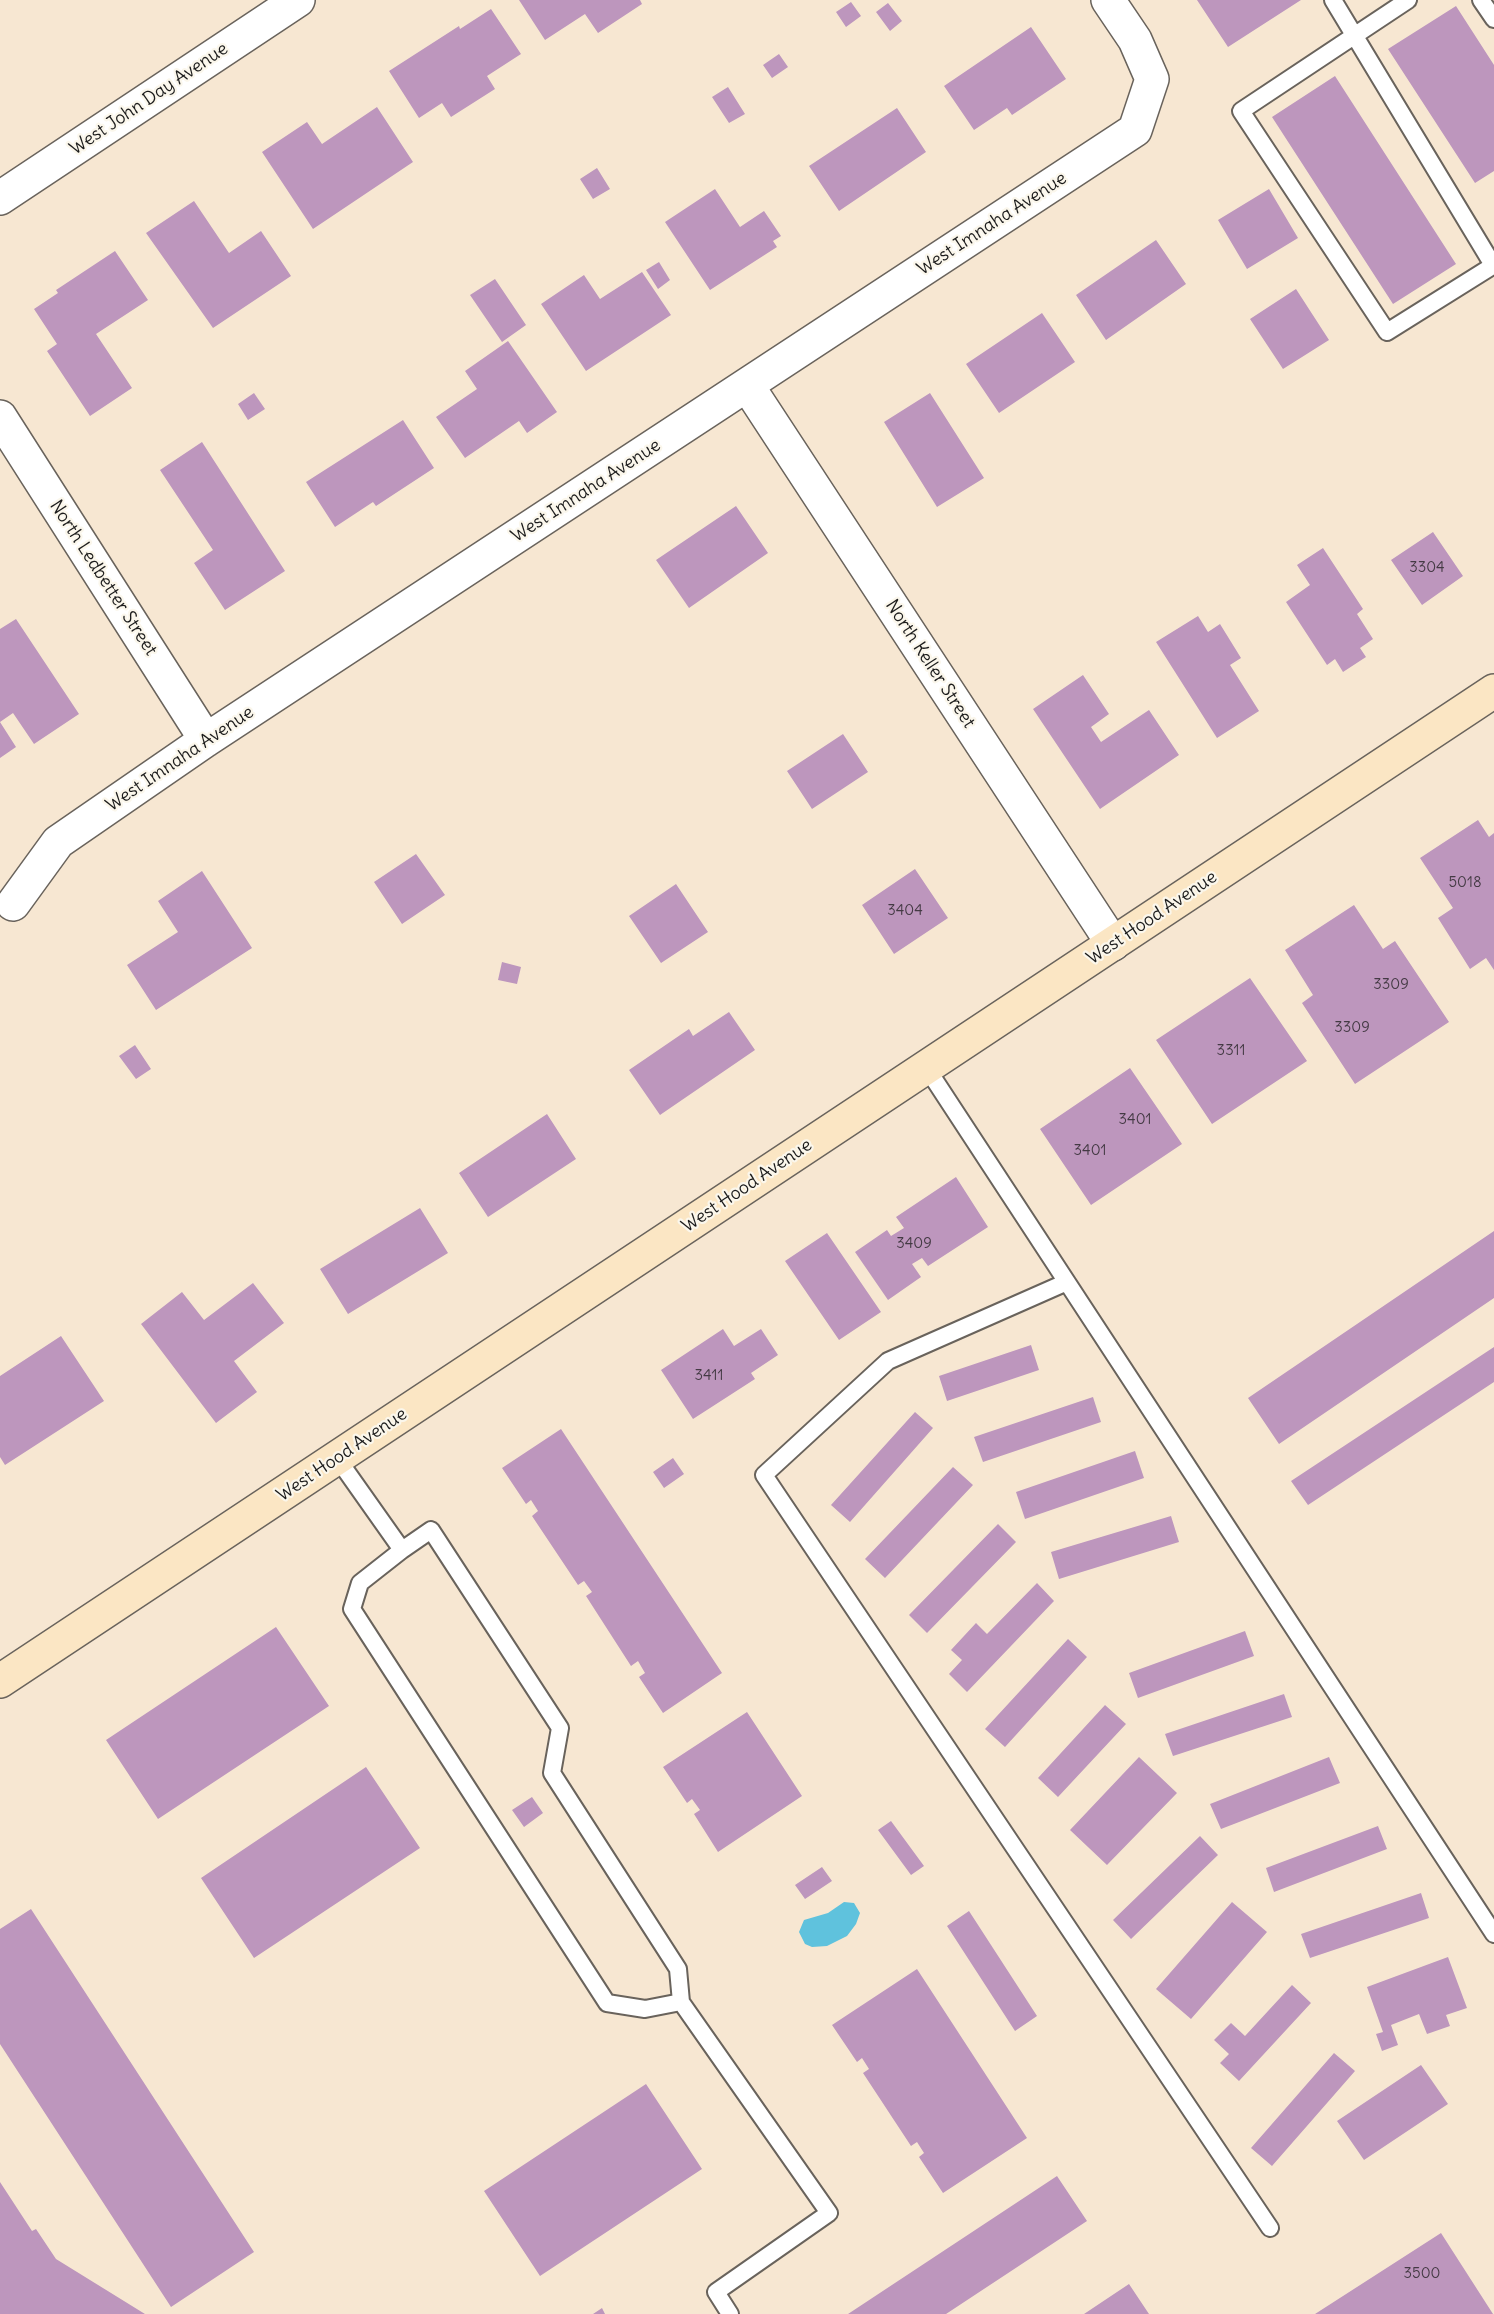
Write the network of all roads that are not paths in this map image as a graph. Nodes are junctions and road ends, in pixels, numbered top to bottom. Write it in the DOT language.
graph roads {
  1 [pos="298,0"];
  2 [pos="1108,0"];
  3 [pos="1334,0"];
  4 [pos="1408,0"];
  5 [pos="1481,0"];
  6 [pos="1494,19"];
  7 [pos="1355,35"];
  8 [pos="0,198"];
  9 [pos="1494,265"];
  10 [pos="747,385"];
  11 [pos="0,417"];
  12 [pos="1494,691"];
  13 [pos="206,740"];
  14 [pos="13,904"];
  15 [pos="1113,944"];
  16 [pos="926,1067"];
  17 [pos="1067,1282"];
  18 [pos="337,1458"];
  19 [pos="402,1550"];
  20 [pos="0,1681"];
  21 [pos="1494,1934"];
  22 [pos="681,2002"];
  23 [pos="1270,2228"];
  24 [pos="730,2314"];
  1 -- 8 [label="street, West John Day Avenue"];
  2 -- 10 [label="street, West Imnaha Avenue"];
  3 -- 7 [label="lane"];
  4 -- 7 [label="lane"];
  5 -- 6 [label="lane"];
  7 -- 9 [label="lane"];
  7 -- 9 [label="lane"];
  10 -- 13 [label="street, West Imnaha Avenue"];
  10 -- 15 [label="street, North Keller Street"];
  11 -- 13 [label="street, North Ledbetter Street"];
  12 -- 15 [label="street, West Hood Avenue"];
  13 -- 14 [label="street, West Imnaha Avenue"];
  15 -- 16 [label="street, West Hood Avenue"];
  16 -- 17 [label="lane"];
  16 -- 18 [label="street, West Hood Avenue"];
  17 -- 21 [label="lane"];
  17 -- 23 [label="lane"];
  18 -- 19 [label="lane"];
  18 -- 20 [label="street, West Hood Avenue"];
  19 -- 22 [label="lane"];
  19 -- 22 [label="lane"];
  22 -- 24 [label="lane"];
}
